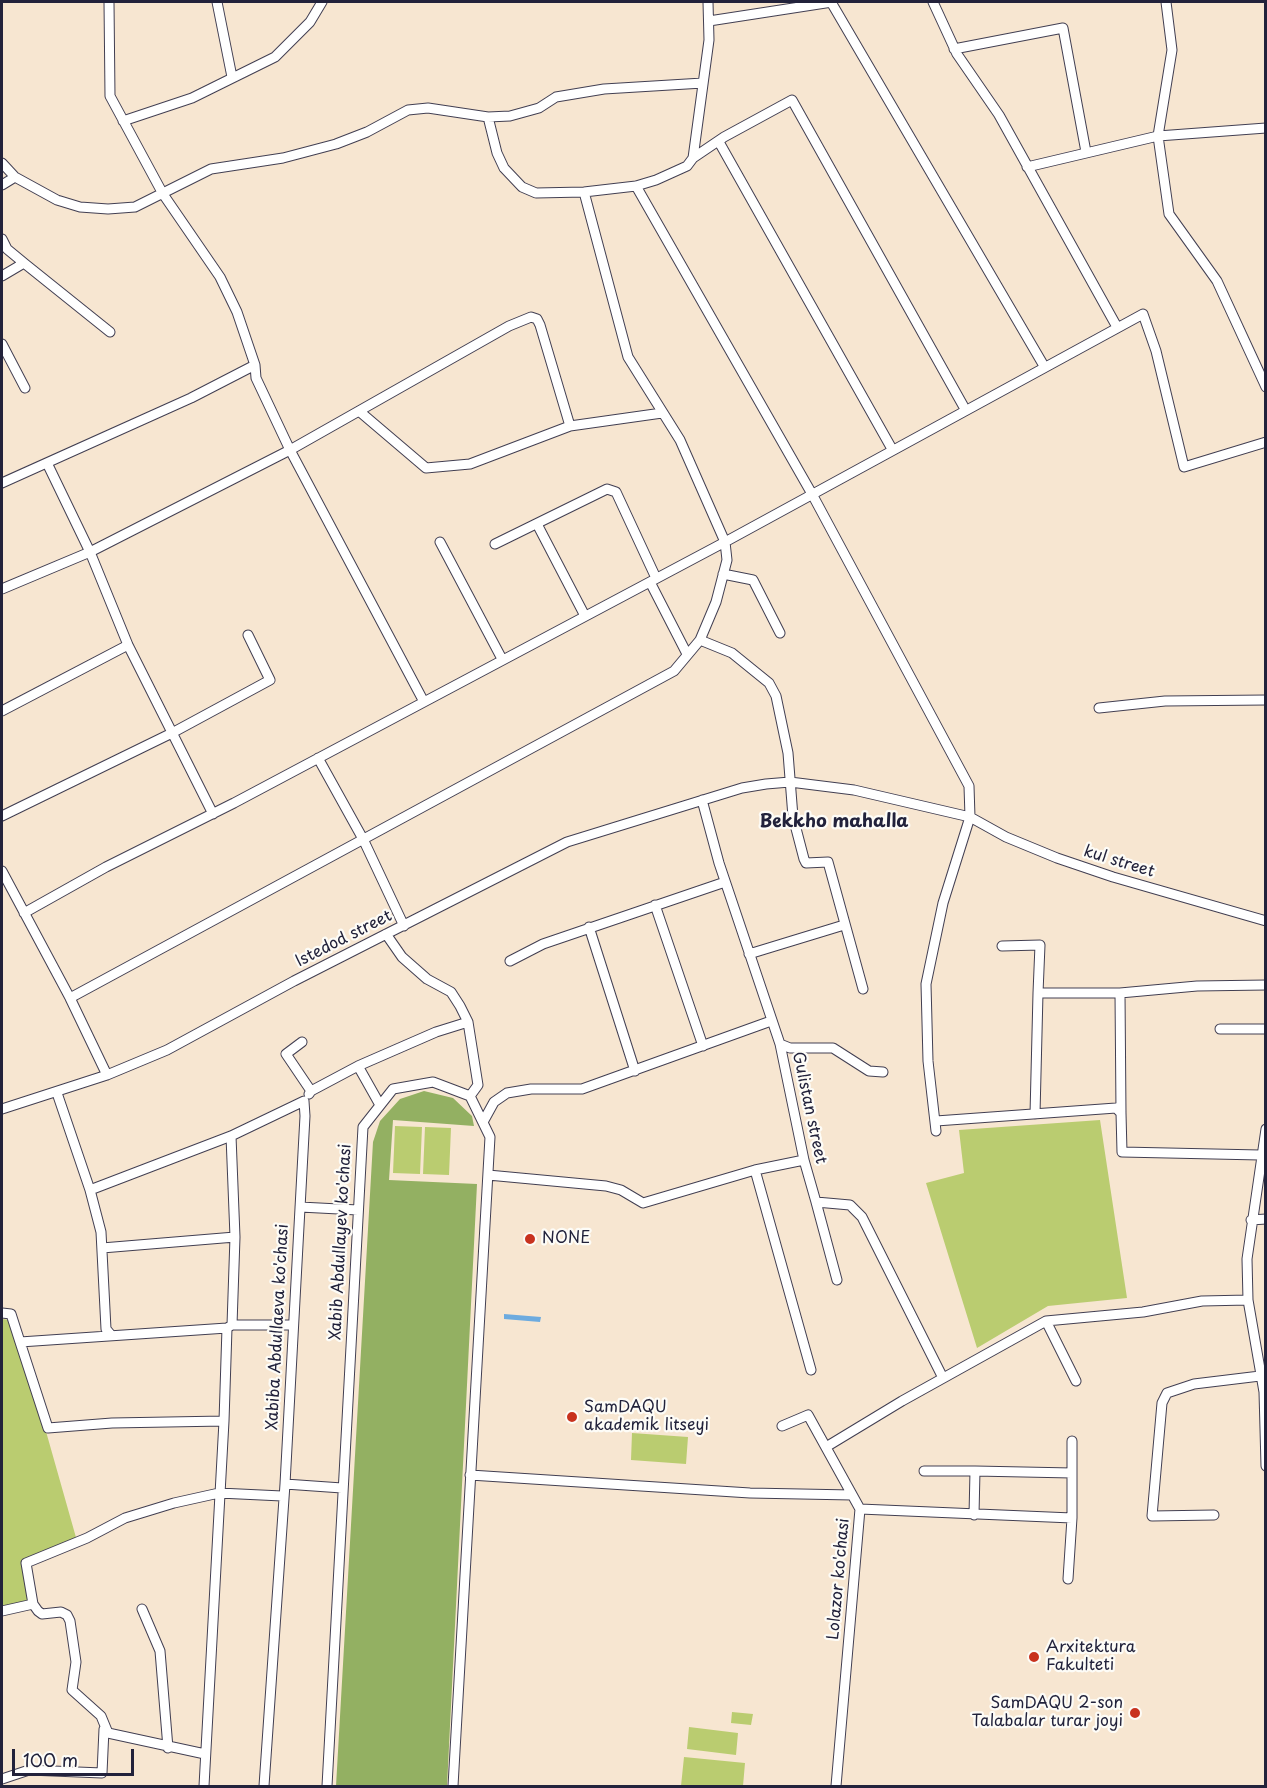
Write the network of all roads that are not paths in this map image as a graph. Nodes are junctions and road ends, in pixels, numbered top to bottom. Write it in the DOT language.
graph roads {
  1 [pos="109,2"];
  2 [pos="217,2"];
  3 [pos="322,2"];
  4 [pos="708,2"];
  5 [pos="831,2"];
  6 [pos="933,2"];
  7 [pos="1166,2"];
  8 [pos="807,3"];
  9 [pos="709,21"];
  10 [pos="954,49"];
  11 [pos="232,77"];
  12 [pos="704,83"];
  13 [pos="488,117"];
  14 [pos="123,120"];
  15 [pos="1266,128"];
  16 [pos="1158,136"];
  17 [pos="719,142"];
  18 [pos="1086,152"];
  19 [pos="693,158"];
  20 [pos="2,163"];
  21 [pos="1028,166"];
  22 [pos="15,177"];
  23 [pos="2,185"];
  24 [pos="636,186"];
  25 [pos="584,192"];
  26 [pos="163,194"];
  27 [pos="2,238"];
  28 [pos="24,263"];
  29 [pos="2,276"];
  30 [pos="1117,327"];
  31 [pos="110,332"];
  32 [pos="2,344"];
  33 [pos="255,365"];
  34 [pos="1044,366"];
  35 [pos="1266,387"];
  36 [pos="25,388"];
  37 [pos="965,409"];
  38 [pos="359,411"];
  39 [pos="662,413"];
  40 [pos="570,426"];
  41 [pos="1266,442"];
  42 [pos="892,449"];
  43 [pos="290,450"];
  44 [pos="47,463"];
  45 [pos="2,483"];
  46 [pos="812,494"];
  47 [pos="537,524"];
  48 [pos="440,542"];
  49 [pos="725,542"];
  50 [pos="495,544"];
  51 [pos="90,552"];
  52 [pos="723,574"];
  53 [pos="653,580"];
  54 [pos="2,589"];
  55 [pos="585,616"];
  56 [pos="780,633"];
  57 [pos="248,635"];
  58 [pos="700,640"];
  59 [pos="128,645"];
  60 [pos="687,654"];
  61 [pos="502,659"];
  62 [pos="1266,700"];
  63 [pos="424,702"];
  64 [pos="1099,708"];
  65 [pos="2,711"];
  66 [pos="172,733"];
  67 [pos="318,758"];
  68 [pos="790,782"];
  69 [pos="702,800"];
  70 [pos="213,814"];
  71 [pos="2,816"];
  72 [pos="970,817"];
  73 [pos="363,840"];
  74 [pos="2,871"];
  75 [pos="725,882"];
  76 [pos="655,905"];
  77 [pos="24,913"];
  78 [pos="1266,921"];
  79 [pos="844,925"];
  80 [pos="404,926"];
  81 [pos="589,927"];
  82 [pos="386,934"];
  83 [pos="1002,946"];
  84 [pos="749,954"];
  85 [pos="510,961"];
  86 [pos="1266,985"];
  87 [pos="863,989"];
  88 [pos="1038,993"];
  89 [pos="1120,993"];
  90 [pos="70,998"];
  91 [pos="771,1021"];
  92 [pos="468,1022"];
  93 [pos="1220,1029"];
  94 [pos="1266,1029"];
  95 [pos="302,1042"];
  96 [pos="780,1044"];
  97 [pos="703,1046"];
  98 [pos="358,1066"];
  99 [pos="636,1071"];
  100 [pos="883,1072"];
  101 [pos="107,1075"];
  102 [pos="311,1091"];
  103 [pos="57,1093"];
  104 [pos="470,1096"];
  105 [pos="304,1101"];
  106 [pos="380,1105"];
  107 [pos="2,1109"];
  108 [pos="1121,1113"];
  109 [pos="1035,1114"];
  110 [pos="483,1122"];
  111 [pos="1266,1129"];
  112 [pos="231,1136"];
  113 [pos="1260,1155"];
  114 [pos="804,1160"];
  115 [pos="755,1170"];
  116 [pos="488,1175"];
  117 [pos="90,1190"];
  118 [pos="816,1202"];
  119 [pos="300,1206"];
  120 [pos="358,1210"];
  121 [pos="1266,1219"];
  122 [pos="1251,1220"];
  123 [pos="235,1237"];
  124 [pos="102,1248"];
  125 [pos="837,1280"];
  126 [pos="1248,1300"];
  127 [pos="2,1313"];
  128 [pos="1046,1322"];
  129 [pos="293,1325"];
  130 [pos="230,1326"];
  131 [pos="111,1335"];
  132 [pos="20,1342"];
  133 [pos="812,1370"];
  134 [pos="1260,1376"];
  135 [pos="943,1378"];
  136 [pos="1076,1381"];
  137 [pos="1265,1392"];
  138 [pos="225,1421"];
  139 [pos="782,1426"];
  140 [pos="1072,1441"];
  141 [pos="826,1447"];
  142 [pos="1266,1466"];
  143 [pos="924,1471"];
  144 [pos="975,1471"];
  145 [pos="1072,1473"];
  146 [pos="470,1475"];
  147 [pos="285,1484"];
  148 [pos="342,1488"];
  149 [pos="219,1493"];
  150 [pos="852,1495"];
  151 [pos="282,1496"];
  152 [pos="860,1509"];
  153 [pos="974,1515"];
  154 [pos="1214,1515"];
  155 [pos="1072,1518"];
  156 [pos="1068,1579"];
  157 [pos="33,1604"];
  158 [pos="142,1609"];
  159 [pos="2,1611"];
  160 [pos="104,1729"];
  161 [pos="168,1748"];
  162 [pos="205,1754"];
  163 [pos="2,1779"];
  164 [pos="204,1786"];
  165 [pos="264,1786"];
  166 [pos="327,1786"];
  167 [pos="453,1786"];
  168 [pos="836,1786"];
  1 -- 14 [label="street"];
  2 -- 11 [label="street"];
  3 -- 11 [label="street"];
  4 -- 9 [label="street"];
  5 -- 8 [label="street"];
  5 -- 34 [label="street"];
  6 -- 10 [label="street"];
  7 -- 16 [label="street"];
  8 -- 9 [label="street"];
  9 -- 12 [label="street"];
  10 -- 18 [label="street"];
  10 -- 21 [label="street"];
  11 -- 14 [label="street"];
  12 -- 13 [label="street"];
  12 -- 19 [label="street"];
  13 -- 25 [label="street"];
  13 -- 26 [label="street"];
  14 -- 26 [label="street"];
  15 -- 16 [label="street"];
  16 -- 18 [label="street"];
  16 -- 35 [label="street"];
  17 -- 19 [label="street"];
  17 -- 37 [label="street"];
  17 -- 42 [label="street"];
  18 -- 21 [label="street"];
  19 -- 24 [label="street"];
  20 -- 22 [label="street"];
  21 -- 30 [label="street"];
  22 -- 23 [label="street"];
  22 -- 26 [label="street"];
  24 -- 25 [label="street"];
  24 -- 46 [label="street"];
  25 -- 39 [label="street"];
  26 -- 33 [label="street"];
  27 -- 28 [label="street"];
  28 -- 29 [label="street"];
  28 -- 31 [label="street"];
  30 -- 34 [label="street"];
  30 -- 41 [label="street"];
  32 -- 36 [label="street"];
  33 -- 43 [label="street"];
  33 -- 44 [label="street"];
  34 -- 37 [label="street"];
  37 -- 42 [label="street"];
  38 -- 40 [label="street"];
  38 -- 40 [label="street"];
  38 -- 43 [label="street"];
  39 -- 40 [label="street"];
  39 -- 49 [label="street"];
  42 -- 46 [label="street"];
  43 -- 51 [label="street"];
  43 -- 63 [label="street"];
  44 -- 45 [label="street"];
  44 -- 51 [label="street"];
  46 -- 49 [label="street"];
  46 -- 72 [label="street"];
  47 -- 50 [label="street"];
  47 -- 53 [label="street"];
  47 -- 55 [label="street"];
  48 -- 61 [label="street"];
  49 -- 52 [label="street"];
  49 -- 53 [label="street"];
  51 -- 54 [label="street"];
  51 -- 59 [label="street"];
  52 -- 56 [label="street"];
  52 -- 58 [label="street"];
  53 -- 55 [label="street"];
  53 -- 60 [label="street"];
  55 -- 61 [label="street"];
  57 -- 66 [label="street"];
  58 -- 60 [label="street"];
  58 -- 68 [label="street"];
  59 -- 65 [label="street"];
  59 -- 66 [label="street"];
  60 -- 73 [label="street"];
  61 -- 63 [label="street"];
  62 -- 64 [label="street"];
  63 -- 67 [label="street"];
  66 -- 70 [label="street"];
  66 -- 71 [label="street"];
  67 -- 70 [label="street"];
  67 -- 73 [label="street"];
  68 -- 69 [label="street, Istedod street"];
  68 -- 72 [label="street, kul street"];
  68 -- 79 [label="street"];
  69 -- 75 [label="street, Gulistan street"];
  69 -- 80 [label="street, Istedod street"];
  70 -- 77 [label="street"];
  72 -- 78 [label="street, kul street"];
  72 -- 109 [label="street"];
  73 -- 80 [label="street"];
  73 -- 90 [label="street"];
  74 -- 77 [label="street"];
  75 -- 76 [label="street"];
  75 -- 84 [label="street, Gulistan street"];
  76 -- 81 [label="street"];
  76 -- 97 [label="street"];
  77 -- 90 [label="street"];
  79 -- 84 [label="street"];
  79 -- 87 [label="street"];
  80 -- 82 [label="street, Istedod street"];
  81 -- 85 [label="street"];
  81 -- 99 [label="street"];
  82 -- 92 [label="street"];
  82 -- 101 [label="street, Istedod street"];
  83 -- 88 [label="street"];
  84 -- 91 [label="street, Gulistan street"];
  86 -- 89 [label="street"];
  88 -- 89 [label="street"];
  88 -- 109 [label="street"];
  89 -- 108 [label="street"];
  90 -- 101 [label="street"];
  91 -- 96 [label="street, Gulistan street"];
  91 -- 97 [label="street"];
  92 -- 98 [label="street"];
  92 -- 104 [label="street"];
  93 -- 94 [label="street"];
  95 -- 102 [label="street"];
  96 -- 100 [label="street"];
  96 -- 114 [label="street, Gulistan street"];
  97 -- 99 [label="street"];
  98 -- 102 [label="street"];
  98 -- 106 [label="street"];
  99 -- 110 [label="street"];
  101 -- 103 [label="street, Istedod street"];
  102 -- 105 [label="street"];
  103 -- 107 [label="street, Istedod street"];
  103 -- 117 [label="street"];
  104 -- 106 [label="street, Xabib Abdullayev ko'chasi"];
  104 -- 110 [label="street"];
  105 -- 112 [label="street"];
  105 -- 119 [label="street, Xabiba Abdullaeva ko'chasi"];
  106 -- 120 [label="street, Xabib Abdullayev ko'chasi"];
  108 -- 109 [label="street"];
  108 -- 113 [label="street"];
  110 -- 116 [label="street"];
  111 -- 113 [label="street"];
  112 -- 117 [label="street"];
  112 -- 123 [label="street"];
  113 -- 122 [label="street"];
  114 -- 115 [label="street"];
  114 -- 118 [label="street, Gulistan street"];
  115 -- 116 [label="street"];
  115 -- 133 [label="street"];
  116 -- 146 [label="street"];
  117 -- 124 [label="street"];
  118 -- 125 [label="street, Gulistan street"];
  118 -- 135 [label="street"];
  119 -- 120 [label="street"];
  119 -- 129 [label="street, Xabiba Abdullaeva ko'chasi"];
  120 -- 148 [label="street, Xabib Abdullayev ko'chasi"];
  121 -- 122 [label="street"];
  122 -- 126 [label="street"];
  123 -- 124 [label="street"];
  123 -- 130 [label="street"];
  124 -- 131 [label="street"];
  126 -- 128 [label="street"];
  126 -- 134 [label="street"];
  127 -- 132 [label="street"];
  128 -- 135 [label="street"];
  128 -- 136 [label="street"];
  129 -- 130 [label="street"];
  129 -- 147 [label="street, Xabiba Abdullaeva ko'chasi"];
  130 -- 131 [label="street"];
  130 -- 138 [label="street"];
  131 -- 132 [label="street"];
  132 -- 138 [label="street"];
  134 -- 137 [label="street"];
  134 -- 154 [label="street"];
  135 -- 141 [label="street"];
  137 -- 142 [label="street"];
  138 -- 149 [label="street"];
  139 -- 141 [label="street, Lolazor ko'chasi"];
  140 -- 145 [label="street"];
  141 -- 150 [label="street, Lolazor ko'chasi"];
  143 -- 144 [label="street"];
  144 -- 145 [label="street"];
  144 -- 153 [label="street"];
  145 -- 155 [label="street"];
  146 -- 150 [label="street"];
  146 -- 167 [label="street"];
  147 -- 148 [label="street"];
  147 -- 151 [label="street, Xabiba Abdullaeva ko'chasi"];
  148 -- 166 [label="street, Xabib Abdullayev ko'chasi"];
  149 -- 151 [label="street"];
  149 -- 157 [label="street"];
  149 -- 162 [label="street"];
  150 -- 152 [label="street, Lolazor ko'chasi"];
  151 -- 165 [label="street, Xabiba Abdullaeva ko'chasi"];
  152 -- 153 [label="street"];
  152 -- 168 [label="street, Lolazor ko'chasi"];
  153 -- 155 [label="street"];
  155 -- 156 [label="street"];
  157 -- 159 [label="street"];
  157 -- 160 [label="street"];
  158 -- 161 [label="street"];
  160 -- 161 [label="street"];
  160 -- 163 [label="street"];
  161 -- 162 [label="street"];
  162 -- 164 [label="street"];
}
